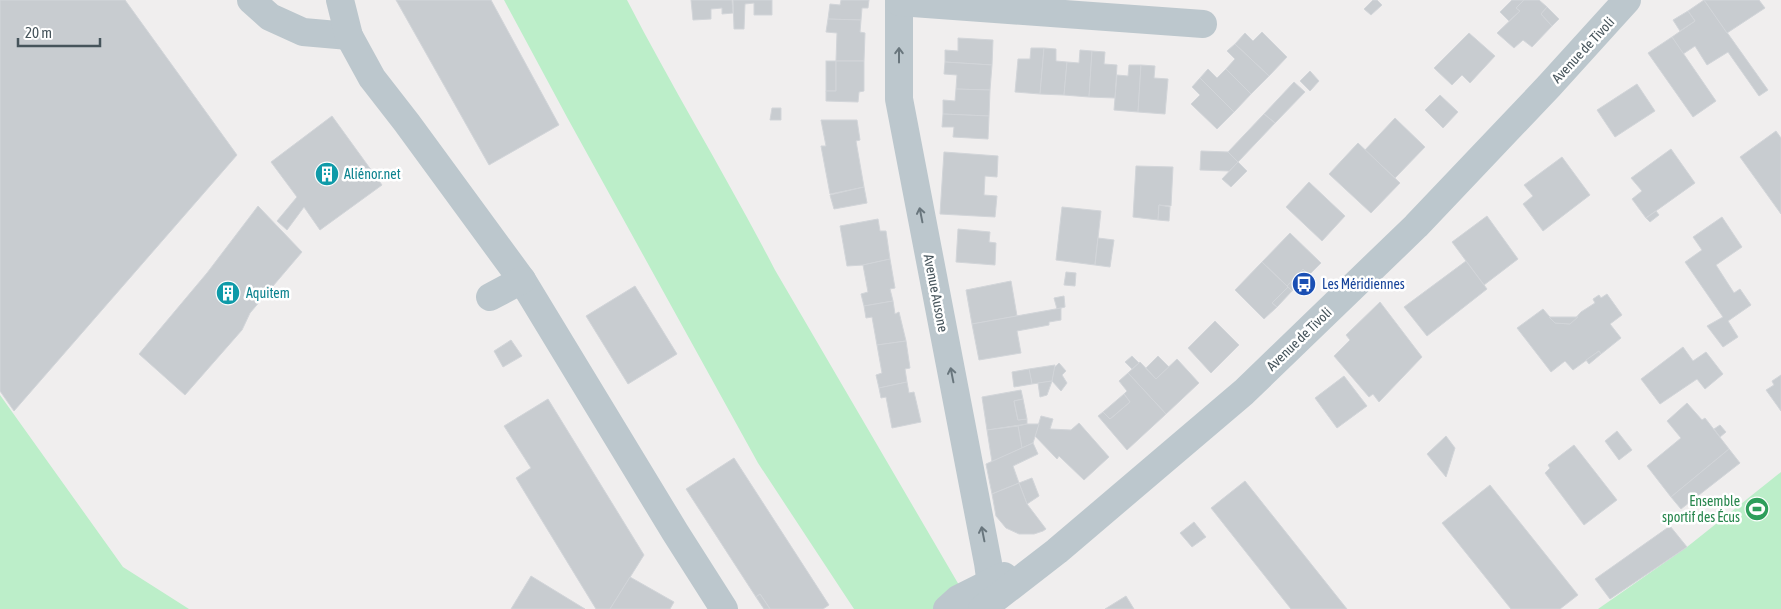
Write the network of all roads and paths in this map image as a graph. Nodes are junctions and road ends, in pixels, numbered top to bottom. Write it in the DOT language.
graph roads {
  1 [pos="251,0"];
  2 [pos="340,0"];
  3 [pos="1627,0"];
  4 [pos="899,1"];
  5 [pos="1203,24"];
  6 [pos="349,36"];
  7 [pos="522,280"];
  8 [pos="490,297"];
  9 [pos="989,597"];
  10 [pos="724,609"];
  11 [pos="947,609"];
  1 -- 6 [label="street"];
  2 -- 6 [label="street"];
  3 -- 9 [label="street, Avenue de Tivoli"];
  4 -- 5 [label="street, Avenue Ausone"];
  9 -- 4 [label="street, Avenue Ausone, one-way"];
  6 -- 7 [label="street"];
  7 -- 8 [label="street"];
  7 -- 10 [label="street"];
  9 -- 11 [label="street, Avenue de Tivoli"];
}
